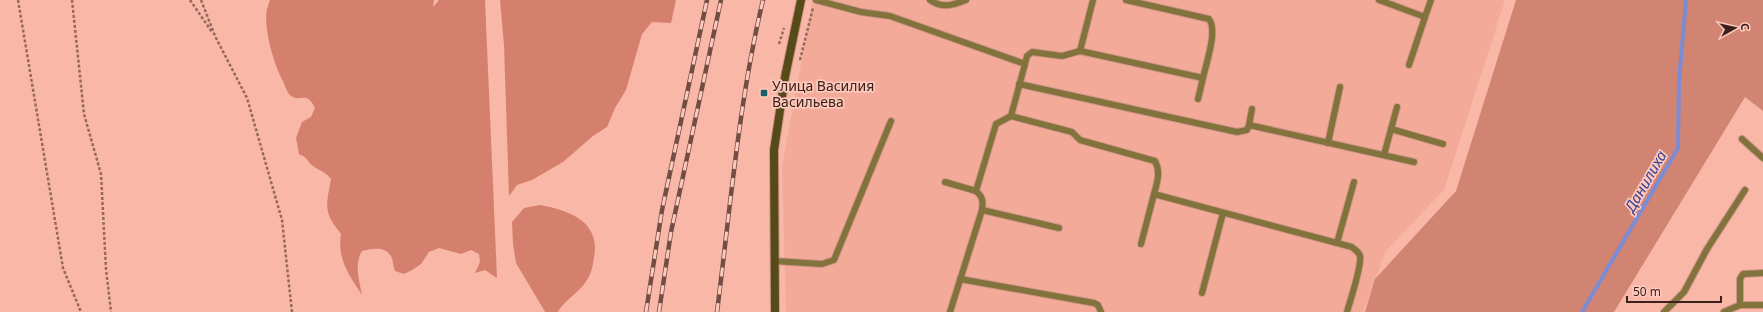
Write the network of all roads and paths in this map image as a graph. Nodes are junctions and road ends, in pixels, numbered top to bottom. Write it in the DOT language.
graph roads {
  1 [pos="18,0"];
  2 [pos="72,0"];
  3 [pos="190,0"];
  4 [pos="201,0"];
  5 [pos="801,0"];
  6 [pos="816,0"];
  7 [pos="930,0"];
  8 [pos="966,0"];
  9 [pos="1093,0"];
  10 [pos="1126,0"];
  11 [pos="1379,0"];
  12 [pos="1431,0"];
  13 [pos="840,3"];
  14 [pos="814,7"];
  15 [pos="1425,17"];
  16 [pos="215,36"];
  17 [pos="1080,51"];
  18 [pos="1025,64"];
  19 [pos="1408,65"];
  20 [pos="798,66"];
  21 [pos="1203,78"];
  22 [pos="1020,84"];
  23 [pos="1340,87"];
  24 [pos="1198,99"];
  25 [pos="1397,107"];
  26 [pos="1252,109"];
  27 [pos="1011,116"];
  28 [pos="891,121"];
  29 [pos="1249,125"];
  30 [pos="1391,129"];
  31 [pos="1742,139"];
  32 [pos="1328,143"];
  33 [pos="1443,144"];
  34 [pos="1384,155"];
  35 [pos="1763,158"];
  36 [pos="1414,162"];
  37 [pos="945,182"];
  38 [pos="1354,182"];
  39 [pos="1746,190"];
  40 [pos="976,191"];
  41 [pos="1154,194"];
  42 [pos="982,210"];
  43 [pos="1223,213"];
  44 [pos="1059,228"];
  45 [pos="1140,244"];
  46 [pos="1337,244"];
  47 [pos="774,261"];
  48 [pos="1763,273"];
  49 [pos="960,279"];
  50 [pos="1202,293"];
  51 [pos="1740,305"];
  52 [pos="1763,305"];
  53 [pos="81,312"];
  54 [pos="111,312"];
  55 [pos="292,312"];
  56 [pos="775,312"];
  57 [pos="950,312"];
  58 [pos="1101,312"];
  59 [pos="1347,312"];
  60 [pos="1664,312"];
  61 [pos="1724,312"];
  1 -- 53 [label="path"];
  2 -- 54 [label="path"];
  3 -- 16 [label="path"];
  4 -- 16 [label="path"];
  5 -- 47 [label="main road"];
  6 -- 13 [label="lane"];
  7 -- 8 [label="lane"];
  9 -- 17 [label="lane"];
  10 -- 21 [label="lane"];
  11 -- 15 [label="lane"];
  12 -- 15 [label="lane"];
  13 -- 18 [label="lane"];
  14 -- 20 [label="path"];
  15 -- 19 [label="lane"];
  16 -- 55 [label="path"];
  17 -- 18 [label="lane"];
  17 -- 21 [label="lane"];
  18 -- 22 [label="lane"];
  21 -- 24 [label="lane"];
  22 -- 27 [label="lane"];
  22 -- 29 [label="lane"];
  23 -- 32 [label="lane"];
  25 -- 30 [label="lane"];
  26 -- 29 [label="lane"];
  27 -- 40 [label="lane"];
  27 -- 41 [label="lane"];
  28 -- 47 [label="lane"];
  29 -- 32 [label="lane"];
  30 -- 33 [label="lane"];
  30 -- 34 [label="lane"];
  31 -- 35 [label="lane"];
  32 -- 34 [label="lane"];
  34 -- 36 [label="lane"];
  37 -- 40 [label="lane"];
  38 -- 46 [label="lane"];
  39 -- 60 [label="lane"];
  40 -- 42 [label="lane"];
  41 -- 43 [label="lane"];
  41 -- 45 [label="lane"];
  42 -- 44 [label="lane"];
  42 -- 49 [label="lane"];
  43 -- 46 [label="lane"];
  43 -- 50 [label="lane"];
  46 -- 59 [label="lane"];
  47 -- 56 [label="main road"];
  48 -- 51 [label="lane"];
  49 -- 57 [label="lane"];
  49 -- 58 [label="lane"];
  51 -- 52 [label="lane"];
  51 -- 61 [label="lane"];
}
